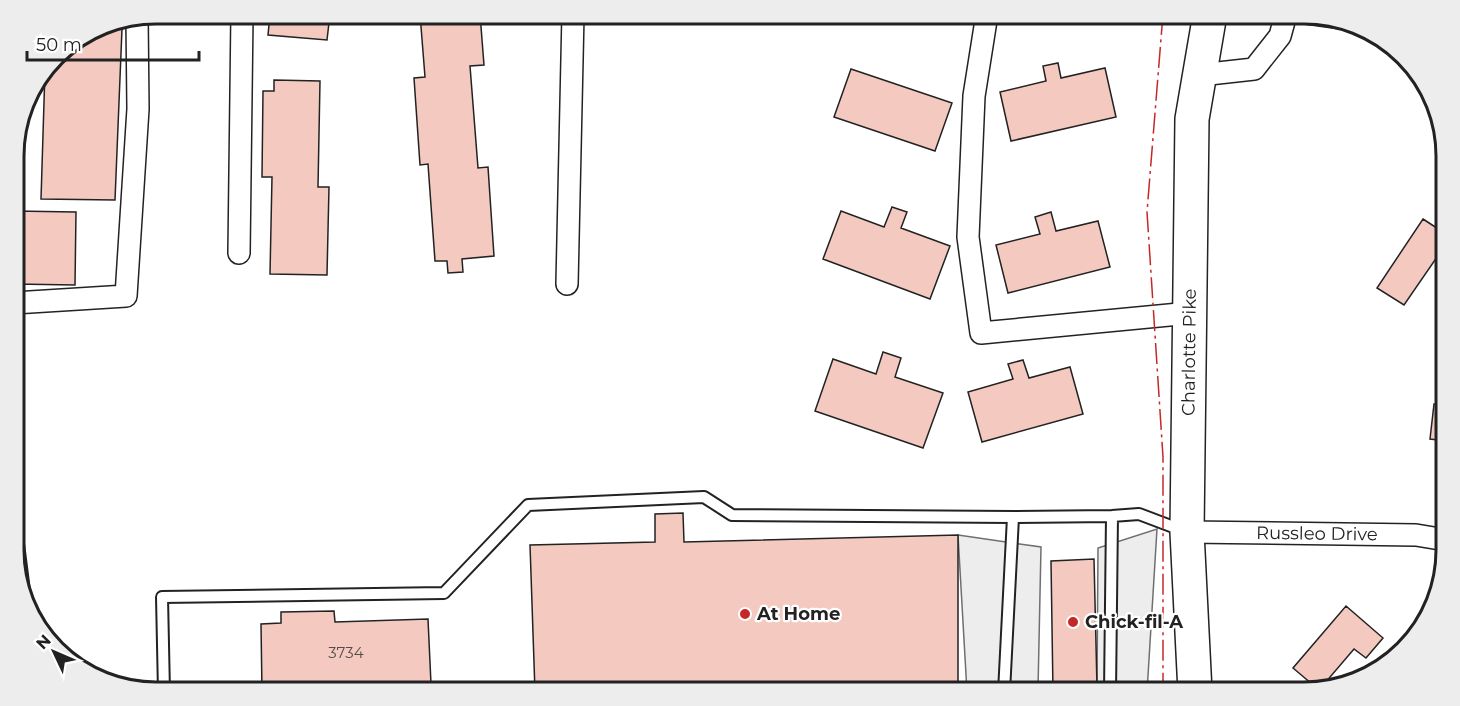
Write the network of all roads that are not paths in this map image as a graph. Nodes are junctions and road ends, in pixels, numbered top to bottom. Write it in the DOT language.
graph roads {
  1 [pos="242,24"];
  2 [pos="573,24"];
  3 [pos="985,24"];
  4 [pos="1208,24"];
  5 [pos="1283,24"];
  6 [pos="137,25"];
  7 [pos="1200,75"];
  8 [pos="239,253"];
  9 [pos="567,284"];
  10 [pos="24,302"];
  11 [pos="1190,313"];
  12 [pos="1112,516"];
  13 [pos="1012,517"];
  14 [pos="1187,532"];
  15 [pos="1436,539"];
  16 [pos="164,682"];
  17 [pos="1004,682"];
  18 [pos="1110,682"];
  19 [pos="1194,682"];
  1 -- 8 [label="street"];
  2 -- 9 [label="street"];
  3 -- 11 [label="street"];
  4 -- 7 [label="main road, Charlotte Pike"];
  5 -- 7 [label="street"];
  6 -- 10 [label="street"];
  7 -- 11 [label="main road, Charlotte Pike"];
  11 -- 14 [label="main road, Charlotte Pike"];
  12 -- 13 [label="lane"];
  12 -- 14 [label="lane"];
  12 -- 18 [label="lane"];
  13 -- 16 [label="lane"];
  13 -- 17 [label="lane"];
  14 -- 15 [label="street, Russleo Drive"];
  14 -- 19 [label="main road, Charlotte Pike"];
}
